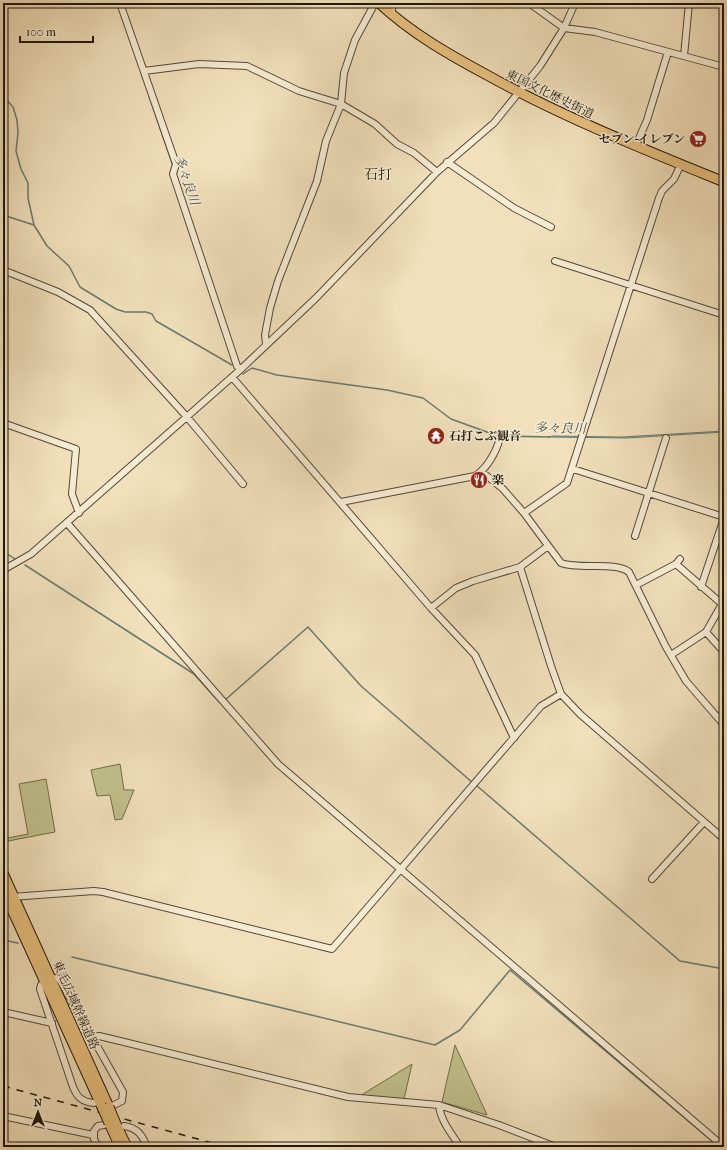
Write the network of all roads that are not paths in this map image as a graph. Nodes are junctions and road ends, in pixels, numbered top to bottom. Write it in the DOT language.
graph roads {
  1 [pos="120,3"];
  2 [pos="374,3"];
  3 [pos="379,3"];
  4 [pos="392,3"];
  5 [pos="529,3"];
  6 [pos="575,3"];
  7 [pos="689,3"];
  8 [pos="392,15"];
  9 [pos="564,28"];
  10 [pos="668,52"];
  11 [pos="684,56"];
  12 [pos="724,67"];
  13 [pos="144,70"];
  14 [pos="519,93"];
  15 [pos="341,104"];
  16 [pos="636,145"];
  17 [pos="447,162"];
  18 [pos="681,164"];
  19 [pos="437,172"];
  20 [pos="724,182"];
  21 [pos="551,227"];
  22 [pos="555,262"];
  23 [pos="3,270"];
  24 [pos="631,285"];
  25 [pos="724,315"];
  26 [pos="266,344"];
  27 [pos="240,370"];
  28 [pos="232,377"];
  29 [pos="187,418"];
  30 [pos="3,424"];
  31 [pos="500,433"];
  32 [pos="666,438"];
  33 [pos="573,469"];
  34 [pos="482,472"];
  35 [pos="243,484"];
  36 [pos="648,493"];
  37 [pos="341,502"];
  38 [pos="79,513"];
  39 [pos="524,513"];
  40 [pos="724,517"];
  41 [pos="67,523"];
  42 [pos="635,536"];
  43 [pos="548,546"];
  44 [pos="680,559"];
  45 [pos="676,564"];
  46 [pos="520,567"];
  47 [pos="3,570"];
  48 [pos="636,585"];
  49 [pos="701,587"];
  50 [pos="431,608"];
  51 [pos="706,632"];
  52 [pos="724,652"];
  53 [pos="671,655"];
  54 [pos="561,694"];
  55 [pos="724,725"];
  56 [pos="514,738"];
  57 [pos="704,822"];
  58 [pos="724,839"];
  59 [pos="401,869"];
  60 [pos="3,872"];
  61 [pos="652,879"];
  62 [pos="7,895"];
  63 [pos="48,980"];
  64 [pos="3,1012"];
  65 [pos="52,1023"];
  66 [pos="93,1037"];
  67 [pos="104,1105"];
  68 [pos="439,1105"];
  69 [pos="3,1116"];
  70 [pos="113,1124"];
  71 [pos="93,1134"];
  72 [pos="98,1147"];
  73 [pos="120,1147"];
  74 [pos="127,1147"];
  75 [pos="147,1147"];
  76 [pos="460,1147"];
  77 [pos="556,1147"];
  78 [pos="724,1147"];
  1 -- 13 [label="street"];
  2 -- 15 [label="street"];
  3 -- 8 [label="highway, 東国文化歴史街道"];
  4 -- 8 [label="street"];
  5 -- 9 [label="street"];
  6 -- 9 [label="street"];
  7 -- 11 [label="street"];
  8 -- 14 [label="highway, 東国文化歴史街道"];
  9 -- 10 [label="street"];
  9 -- 14 [label="street"];
  10 -- 11 [label="street"];
  10 -- 16 [label="street"];
  11 -- 12 [label="street"];
  13 -- 15 [label="street"];
  13 -- 27 [label="street"];
  14 -- 16 [label="highway, 東国文化歴史街道"];
  14 -- 17 [label="street"];
  15 -- 19 [label="street"];
  15 -- 26 [label="street"];
  16 -- 18 [label="highway, 東国文化歴史街道"];
  17 -- 19 [label="street"];
  17 -- 21 [label="street"];
  18 -- 20 [label="highway, 東国文化歴史街道"];
  18 -- 24 [label="street"];
  19 -- 26 [label="street"];
  22 -- 24 [label="street"];
  23 -- 29 [label="street"];
  24 -- 25 [label="street"];
  24 -- 33 [label="street"];
  26 -- 27 [label="street"];
  27 -- 28 [label="street"];
  28 -- 29 [label="street"];
  28 -- 37 [label="street"];
  29 -- 35 [label="street"];
  29 -- 38 [label="street"];
  30 -- 38 [label="street"];
  31 -- 34 [label="street"];
  32 -- 36 [label="street"];
  33 -- 36 [label="street"];
  33 -- 39 [label="street"];
  34 -- 37 [label="street"];
  34 -- 39 [label="street"];
  36 -- 40 [label="street"];
  36 -- 42 [label="street"];
  37 -- 50 [label="street"];
  38 -- 41 [label="street"];
  39 -- 43 [label="street"];
  40 -- 49 [label="street"];
  41 -- 47 [label="street"];
  41 -- 59 [label="street"];
  43 -- 46 [label="street"];
  43 -- 48 [label="street"];
  44 -- 45 [label="street"];
  45 -- 48 [label="street"];
  45 -- 49 [label="street"];
  46 -- 50 [label="street"];
  46 -- 54 [label="street"];
  48 -- 53 [label="street"];
  49 -- 51 [label="street"];
  50 -- 56 [label="street"];
  51 -- 52 [label="street"];
  51 -- 53 [label="street"];
  53 -- 55 [label="street"];
  54 -- 56 [label="street"];
  54 -- 57 [label="street"];
  56 -- 59 [label="street"];
  57 -- 58 [label="street"];
  57 -- 61 [label="street"];
  59 -- 62 [label="street"];
  59 -- 78 [label="street"];
  60 -- 62 [label="highway, 東毛広域幹線道路"];
  62 -- 63 [label="highway, 東毛広域幹線道路"];
  63 -- 65 [label="street"];
  63 -- 66 [label="street"];
  63 -- 67 [label="highway, 東毛広域幹線道路"];
  64 -- 65 [label="street"];
  65 -- 67 [label="street"];
  66 -- 67 [label="street"];
  66 -- 68 [label="street"];
  67 -- 70 [label="highway, 東毛広域幹線道路, bridge"];
  68 -- 76 [label="street"];
  68 -- 77 [label="street"];
  69 -- 71 [label="street"];
  70 -- 71 [label="street"];
  70 -- 73 [label="highway, 東毛広域幹線道路"];
  70 -- 74 [label="highway, 東毛広域幹線道路"];
  70 -- 75 [label="street"];
  71 -- 72 [label="street"];
}
